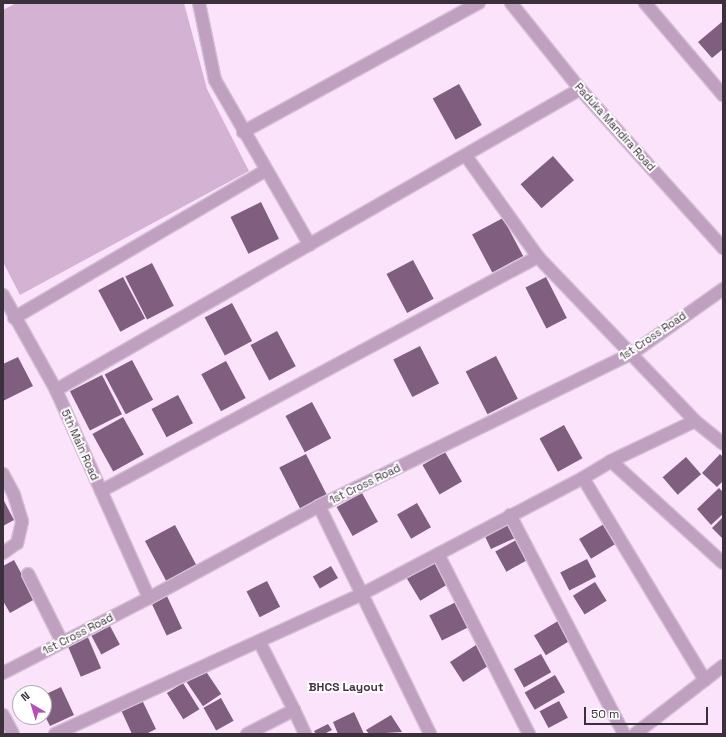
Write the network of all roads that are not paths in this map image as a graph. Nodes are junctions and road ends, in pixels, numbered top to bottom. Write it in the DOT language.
graph roads {
  1 [pos="199,3"];
  2 [pos="479,3"];
  3 [pos="511,3"];
  4 [pos="645,3"];
  5 [pos="580,89"];
  6 [pos="723,95"];
  7 [pos="243,132"];
  8 [pos="466,156"];
  9 [pos="266,170"];
  10 [pos="310,245"];
  11 [pos="723,248"];
  12 [pos="538,257"];
  13 [pos="723,289"];
  14 [pos="3,295"];
  15 [pos="14,318"];
  16 [pos="631,354"];
  17 [pos="56,390"];
  18 [pos="695,421"];
  19 [pos="723,444"];
  20 [pos="611,461"];
  21 [pos="3,474"];
  22 [pos="583,478"];
  23 [pos="101,491"];
  24 [pos="319,506"];
  25 [pos="510,515"];
  26 [pos="3,553"];
  27 [pos="438,554"];
  28 [pos="723,564"];
  29 [pos="28,574"];
  30 [pos="362,594"];
  31 [pos="149,598"];
  32 [pos="259,641"];
  33 [pos="62,642"];
  34 [pos="723,666"];
  35 [pos="3,673"];
  36 [pos="705,680"];
  37 [pos="294,710"];
  38 [pos="3,715"];
  39 [pos="13,734"];
  40 [pos="55,734"];
  41 [pos="247,734"];
  42 [pos="305,734"];
  43 [pos="430,734"];
  44 [pos="529,734"];
  45 [pos="624,734"];
  46 [pos="635,734"];
  1 -- 7 [label="street"];
  2 -- 7 [label="street"];
  3 -- 5 [label="street, Paduka Mandira Road"];
  4 -- 6 [label="street"];
  5 -- 8 [label="street"];
  5 -- 11 [label="street, Paduka Mandira Road"];
  7 -- 9 [label="street"];
  8 -- 10 [label="street"];
  8 -- 12 [label="street"];
  9 -- 10 [label="street"];
  9 -- 15 [label="street"];
  10 -- 17 [label="street"];
  12 -- 16 [label="street"];
  12 -- 23 [label="street"];
  13 -- 16 [label="street, 1st Cross Road"];
  14 -- 15 [label="street, 5th Main Road"];
  15 -- 17 [label="street, 5th Main Road"];
  16 -- 18 [label="street"];
  16 -- 24 [label="street, 1st Cross Road"];
  17 -- 23 [label="street, 5th Main Road"];
  18 -- 19 [label="street"];
  18 -- 20 [label="street"];
  20 -- 22 [label="street"];
  20 -- 28 [label="street"];
  21 -- 26 [label="street"];
  22 -- 25 [label="street"];
  22 -- 36 [label="street"];
  23 -- 31 [label="street, 5th Main Road"];
  24 -- 30 [label="street"];
  24 -- 31 [label="street, 1st Cross Road"];
  25 -- 27 [label="street"];
  25 -- 45 [label="street"];
  27 -- 30 [label="street"];
  27 -- 44 [label="street"];
  29 -- 33 [label="street"];
  30 -- 32 [label="street"];
  30 -- 43 [label="street"];
  31 -- 33 [label="street, 1st Cross Road"];
  32 -- 37 [label="street"];
  32 -- 40 [label="street"];
  33 -- 35 [label="street, 1st Cross Road"];
  34 -- 36 [label="street"];
  36 -- 46 [label="street"];
  37 -- 41 [label="street"];
  37 -- 42 [label="street"];
  38 -- 39 [label="street"];
}
